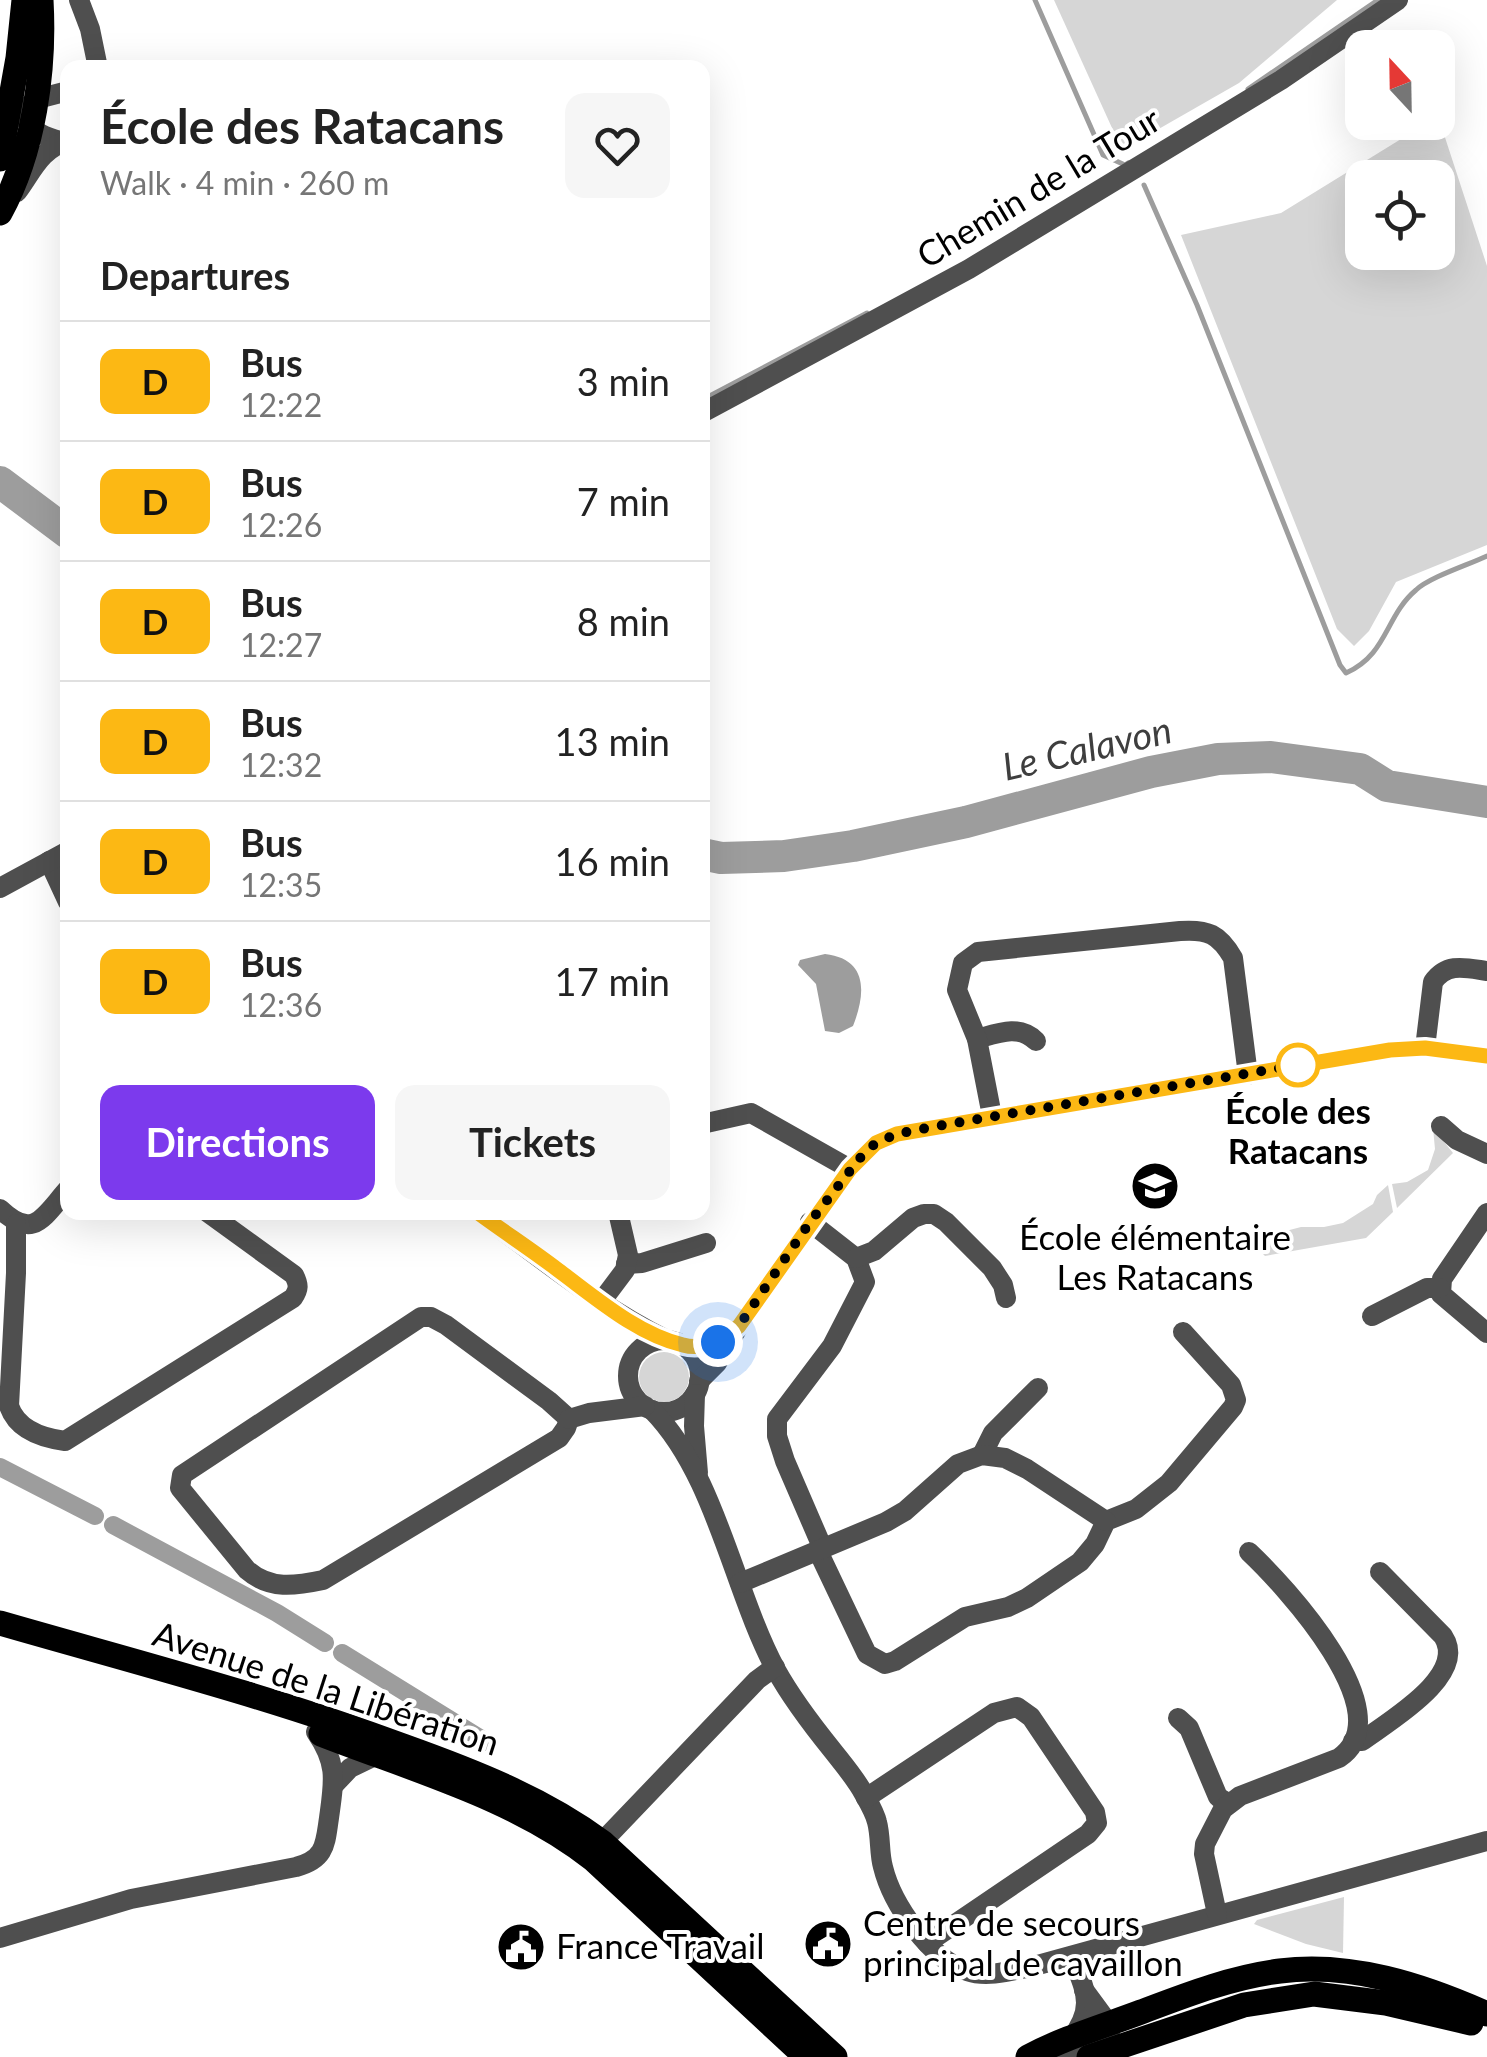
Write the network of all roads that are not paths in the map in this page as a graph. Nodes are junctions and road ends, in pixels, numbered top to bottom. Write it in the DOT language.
graph roads {
  1 [pos="24,0"];
  2 [pos="41,0"];
  3 [pos="50,0"];
  4 [pos="80,0"];
  5 [pos="1398,0"];
  6 [pos="20,44"];
  7 [pos="96,60"];
  8 [pos="60,79"];
  9 [pos="60,93"];
  10 [pos="29,114"];
  11 [pos="60,141"];
  12 [pos="60,145"];
  13 [pos="0,159"];
  14 [pos="0,169"];
  15 [pos="1,211"];
  16 [pos="710,410"];
  17 [pos="58,856"];
  18 [pos="0,888"];
  19 [pos="1487,972"];
  20 [pos="977,1039"];
  21 [pos="1036,1041"];
  22 [pos="1425,1048"];
  23 [pos="1487,1056"];
  24 [pos="1248,1074"];
  25 [pos="992,1116"];
  26 [pos="710,1122"];
  27 [pos="1441,1126"];
  28 [pos="1487,1154"];
  29 [pos="850,1169"];
  30 [pos="60,1198"];
  31 [pos="1487,1213"];
  32 [pos="8,1216"];
  33 [pos="218,1220"];
  34 [pos="487,1220"];
  35 [pos="620,1220"];
  36 [pos="810,1222"];
  37 [pos="706,1244"];
  38 [pos="856,1258"];
  39 [pos="626,1264"];
  40 [pos="1440,1288"];
  41 [pos="1006,1298"];
  42 [pos="601,1302"];
  43 [pos="624,1316"];
  44 [pos="1372,1316"];
  45 [pos="739,1326"];
  46 [pos="1183,1332"];
  47 [pos="1487,1333"];
  48 [pos="676,1343"];
  49 [pos="635,1354"];
  50 [pos="628,1378"];
  51 [pos="697,1388"];
  52 [pos="1038,1388"];
  53 [pos="648,1408"];
  54 [pos="578,1416"];
  55 [pos="982,1455"];
  56 [pos="699,1480"];
  57 [pos="1106,1521"];
  58 [pos="820,1550"];
  59 [pos="1250,1552"];
  60 [pos="1380,1572"];
  61 [pos="740,1583"];
  62 [pos="0,1623"];
  63 [pos="0,1638"];
  64 [pos="775,1667"];
  65 [pos="1178,1718"];
  66 [pos="316,1732"];
  67 [pos="1353,1741"];
  68 [pos="377,1756"];
  69 [pos="334,1785"];
  70 [pos="866,1798"];
  71 [pos="1228,1803"];
  72 [pos="602,1842"];
  73 [pos="1487,1842"];
  74 [pos="1218,1914"];
  75 [pos="0,1938"];
  76 [pos="926,1943"];
  77 [pos="1072,1956"];
  78 [pos="1084,1990"];
  79 [pos="1487,2014"];
  80 [pos="1110,2024"];
  81 [pos="1487,2028"];
  82 [pos="1075,2051"];
  83 [pos="806,2057"];
  84 [pos="834,2057"];
  85 [pos="1028,2057"];
  1 -- 6 [label="main road"];
  2 -- 10 [label="main road"];
  3 -- 8 [label="street"];
  4 -- 7 [label="street"];
  5 -- 16 [label="street, Chemin de la Tour"];
  6 -- 10 [label="street"];
  6 -- 13 [label="main road"];
  9 -- 10 [label="street"];
  10 -- 11 [label="street"];
  10 -- 14 [label="street"];
  10 -- 15 [label="main road"];
  12 -- 15 [label="street"];
  17 -- 18 [label="street"];
  19 -- 22 [label="street"];
  20 -- 21 [label="street"];
  20 -- 24 [label="street"];
  20 -- 25 [label="street"];
  22 -- 23 [label="street"];
  22 -- 24 [label="street"];
  24 -- 25 [label="street"];
  25 -- 29 [label="street"];
  26 -- 29 [label="street"];
  27 -- 28 [label="street"];
  29 -- 36 [label="street"];
  30 -- 32 [label="street"];
  31 -- 40 [label="street"];
  32 -- 33 [label="street"];
  34 -- 42 [label="street"];
  35 -- 39 [label="street"];
  36 -- 38 [label="street"];
  36 -- 45 [label="street"];
  37 -- 39 [label="street"];
  38 -- 41 [label="street"];
  38 -- 58 [label="street"];
  39 -- 42 [label="street"];
  40 -- 44 [label="street"];
  40 -- 47 [label="street"];
  42 -- 43 [label="street"];
  43 -- 48 [label="street"];
  43 -- 49 [label="street"];
  45 -- 48 [label="street"];
  45 -- 51 [label="street"];
  46 -- 57 [label="street"];
  48 -- 49 [label="street"];
  48 -- 51 [label="street"];
  49 -- 50 [label="street"];
  50 -- 53 [label="street"];
  50 -- 54 [label="street"];
  51 -- 53 [label="street"];
  51 -- 56 [label="street"];
  52 -- 55 [label="street"];
  53 -- 54 [label="street"];
  53 -- 56 [label="street"];
  54 -- 54 [label="street"];
  55 -- 57 [label="street"];
  55 -- 58 [label="street"];
  56 -- 61 [label="street"];
  57 -- 58 [label="street"];
  58 -- 61 [label="street"];
  59 -- 67 [label="street"];
  60 -- 67 [label="street"];
  61 -- 64 [label="street"];
  62 -- 72 [label="main road, Avenue de la Libération"];
  63 -- 66 [label="main road, Avenue de la Libération"];
  64 -- 70 [label="street"];
  64 -- 72 [label="street"];
  65 -- 71 [label="street"];
  66 -- 68 [label="main road, Avenue de la Libération"];
  66 -- 69 [label="street"];
  67 -- 71 [label="street"];
  68 -- 69 [label="street"];
  68 -- 83 [label="main road, Avenue de la Libération"];
  69 -- 75 [label="street"];
  70 -- 76 [label="street"];
  70 -- 76 [label="street"];
  71 -- 74 [label="street"];
  72 -- 84 [label="main road, Avenue de la Libération"];
  73 -- 74 [label="street"];
  74 -- 77 [label="street"];
  76 -- 77 [label="street"];
  77 -- 78 [label="street"];
  78 -- 80 [label="street"];
  78 -- 82 [label="street"];
  79 -- 80 [label="main road"];
  80 -- 82 [label="main road"];
  81 -- 82 [label="main road"];
  82 -- 85 [label="main road"];
}
